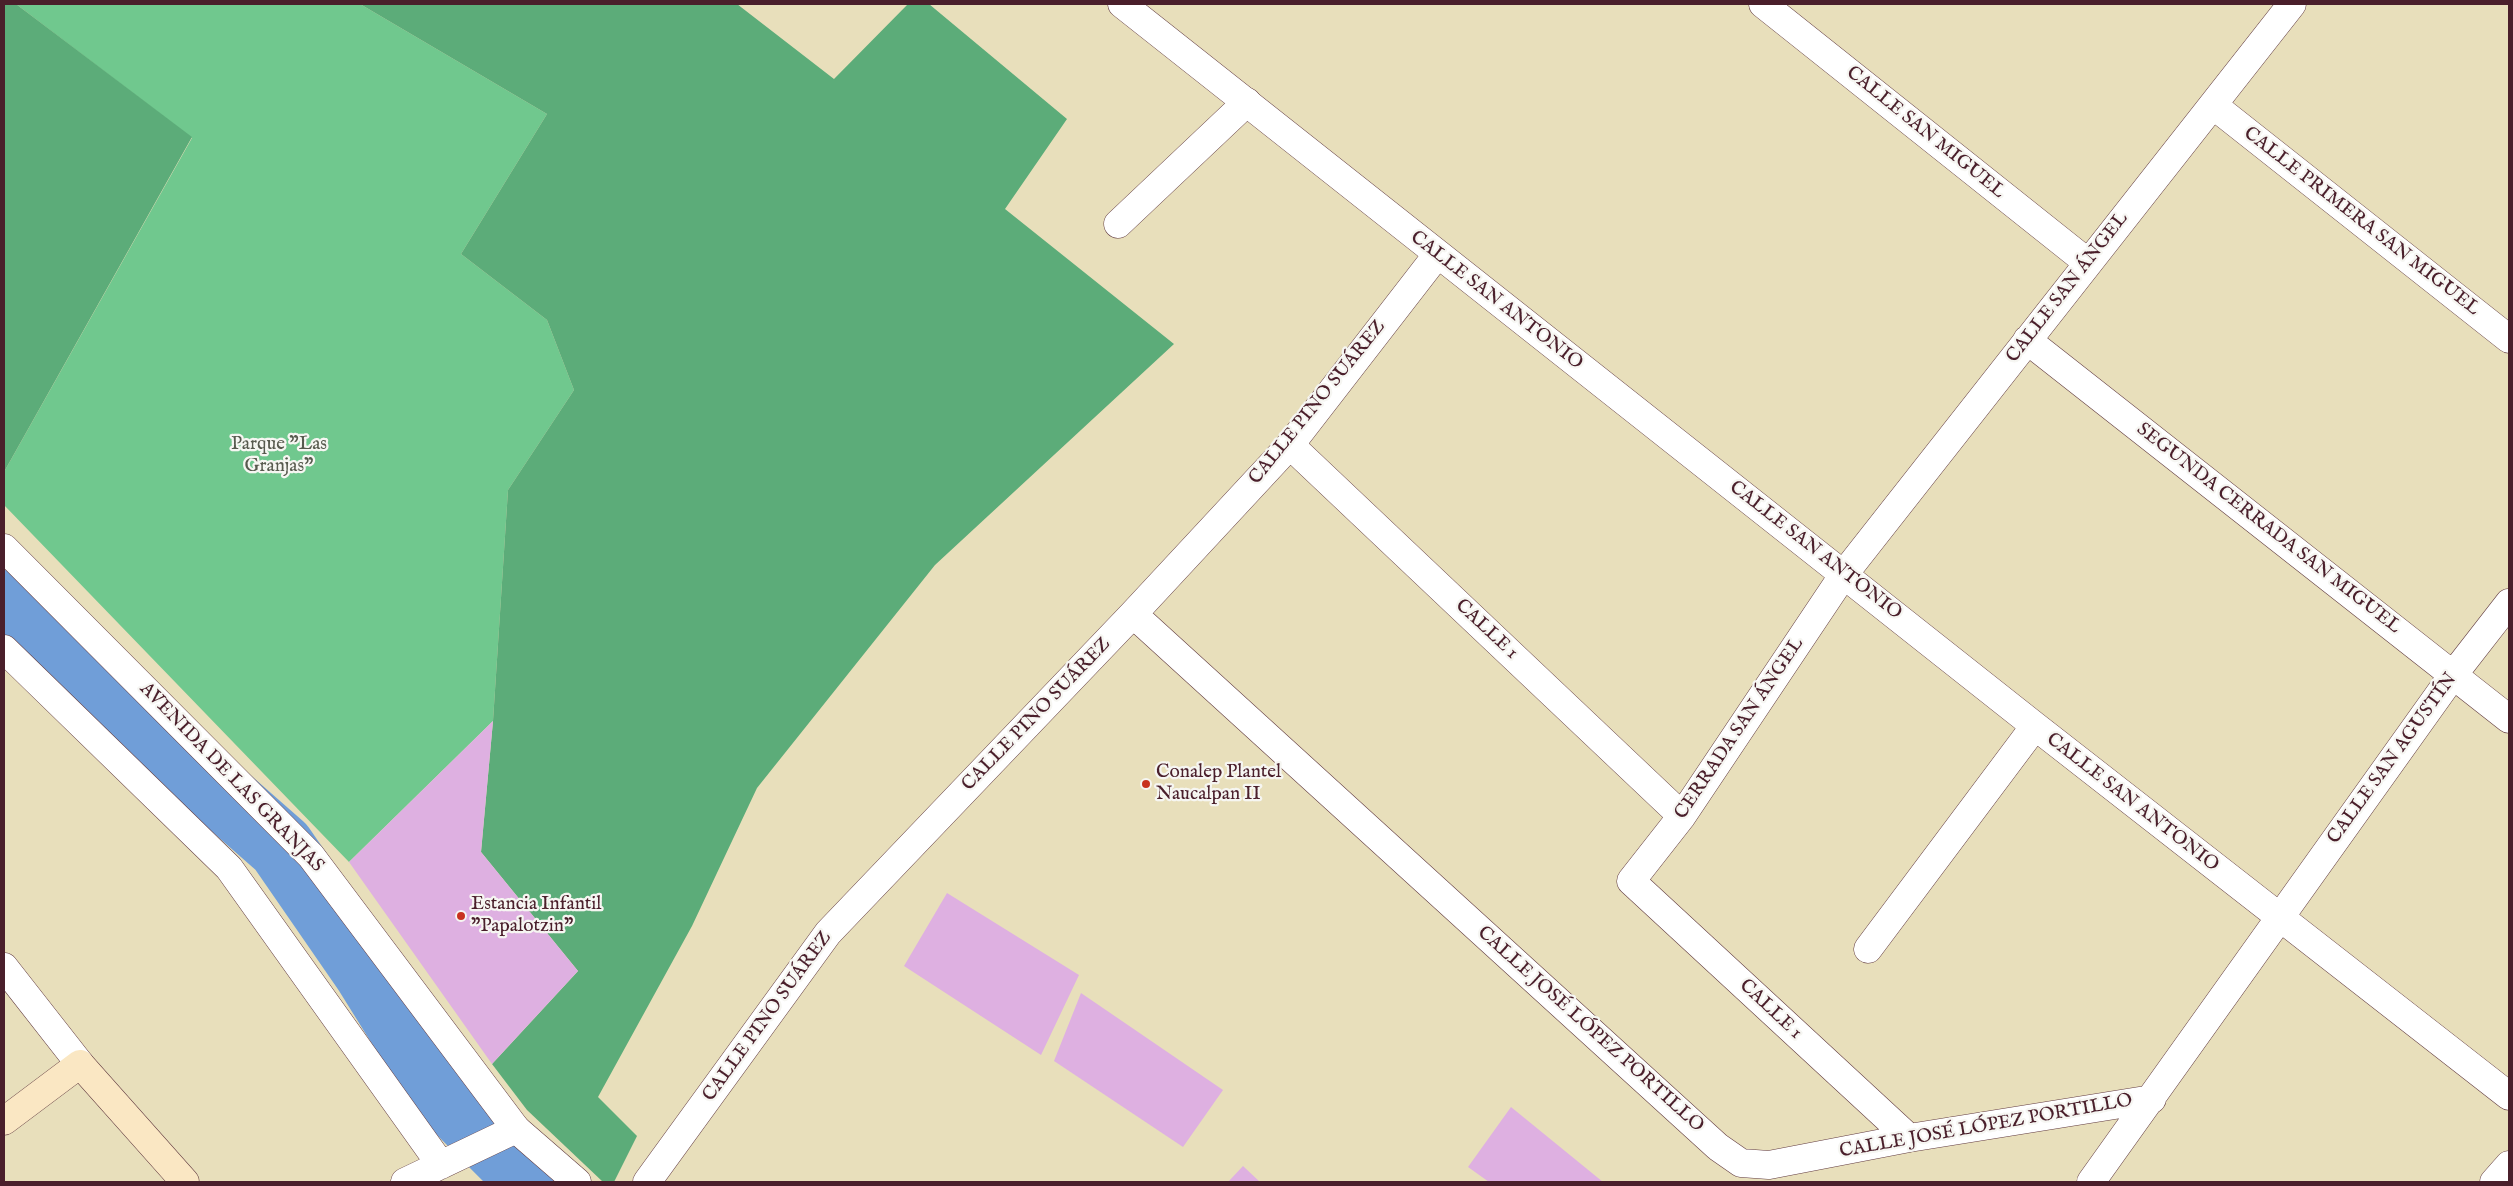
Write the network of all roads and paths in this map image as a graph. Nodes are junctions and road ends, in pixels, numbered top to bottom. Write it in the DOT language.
graph roads {
  1 [pos="1122,4"];
  2 [pos="1763,4"];
  3 [pos="2292,4"];
  4 [pos="1247,102"];
  5 [pos="2213,105"];
  6 [pos="1118,224"];
  7 [pos="1437,255"];
  8 [pos="2087,262"];
  9 [pos="2509,339"];
  10 [pos="2027,340"];
  11 [pos="1290,445"];
  12 [pos="4,548"];
  13 [pos="1844,574"];
  14 [pos="2509,603"];
  15 [pos="1133,614"];
  16 [pos="4,649"];
  17 [pos="2453,675"];
  18 [pos="2509,719"];
  19 [pos="2035,726"];
  20 [pos="1682,816"];
  21 [pos="1631,881"];
  22 [pos="2279,918"];
  23 [pos="1868,949"];
  24 [pos="4,967"];
  25 [pos="80,1064"];
  26 [pos="2509,1096"];
  27 [pos="2152,1099"];
  28 [pos="4,1121"];
  29 [pos="511,1132"];
  30 [pos="1910,1138"];
  31 [pos="441,1165"];
  32 [pos="2509,1165"];
  33 [pos="185,1182"];
  34 [pos="406,1182"];
  35 [pos="577,1182"];
  36 [pos="647,1182"];
  37 [pos="2091,1182"];
  38 [pos="2494,1182"];
  1 -- 4 [label="street, CALLE SAN ANTONIO"];
  2 -- 8 [label="street, CALLE SAN MIGUEL"];
  3 -- 5 [label="street, CALLE SAN ÁNGEL"];
  4 -- 6 [label="street"];
  4 -- 7 [label="street, CALLE SAN ANTONIO"];
  5 -- 8 [label="street, CALLE SAN ÁNGEL"];
  5 -- 9 [label="street, CALLE PRIMERA SAN MIGUEL"];
  7 -- 11 [label="street, CALLE PINO SUÁREZ"];
  7 -- 13 [label="street, CALLE SAN ANTONIO"];
  8 -- 10 [label="street, CALLE SAN ÁNGEL"];
  10 -- 13 [label="street, CALLE SAN ÁNGEL"];
  10 -- 17 [label="street, SEGUNDA CERRADA SAN MIGUEL"];
  11 -- 15 [label="street, CALLE PINO SUÁREZ"];
  11 -- 20 [label="street, CALLE 1"];
  12 -- 29 [label="street, AVENIDA DE LAS GRANJAS"];
  13 -- 19 [label="street, CALLE SAN ANTONIO"];
  13 -- 20 [label="street, CERRADA SAN ÁNGEL"];
  14 -- 17 [label="street, CALLE SAN AGUSTÍN"];
  15 -- 30 [label="street, CALLE JOSÉ LÓPEZ PORTILLO"];
  15 -- 36 [label="street, CALLE PINO SUÁREZ"];
  16 -- 31 [label="street"];
  17 -- 18 [label="street, SEGUNDA CERRADA SAN MIGUEL"];
  17 -- 22 [label="street, CALLE SAN AGUSTÍN"];
  19 -- 22 [label="street, CALLE SAN ANTONIO"];
  19 -- 23 [label="street"];
  20 -- 21 [label="street, CERRADA SAN ÁNGEL"];
  21 -- 30 [label="street, CALLE 1"];
  22 -- 26 [label="street, CALLE SAN ANTONIO"];
  22 -- 27 [label="street, CALLE SAN AGUSTÍN"];
  24 -- 25 [label="street"];
  25 -- 28 [label="main road"];
  25 -- 33 [label="main road"];
  27 -- 30 [label="street, CALLE JOSÉ LÓPEZ PORTILLO"];
  27 -- 37 [label="street, CALLE SAN AGUSTÍN"];
  29 -- 31 [label="street"];
  29 -- 35 [label="street, AVENIDA DE LAS GRANJAS"];
  31 -- 34 [label="street"];
  32 -- 38 [label="street"];
}
